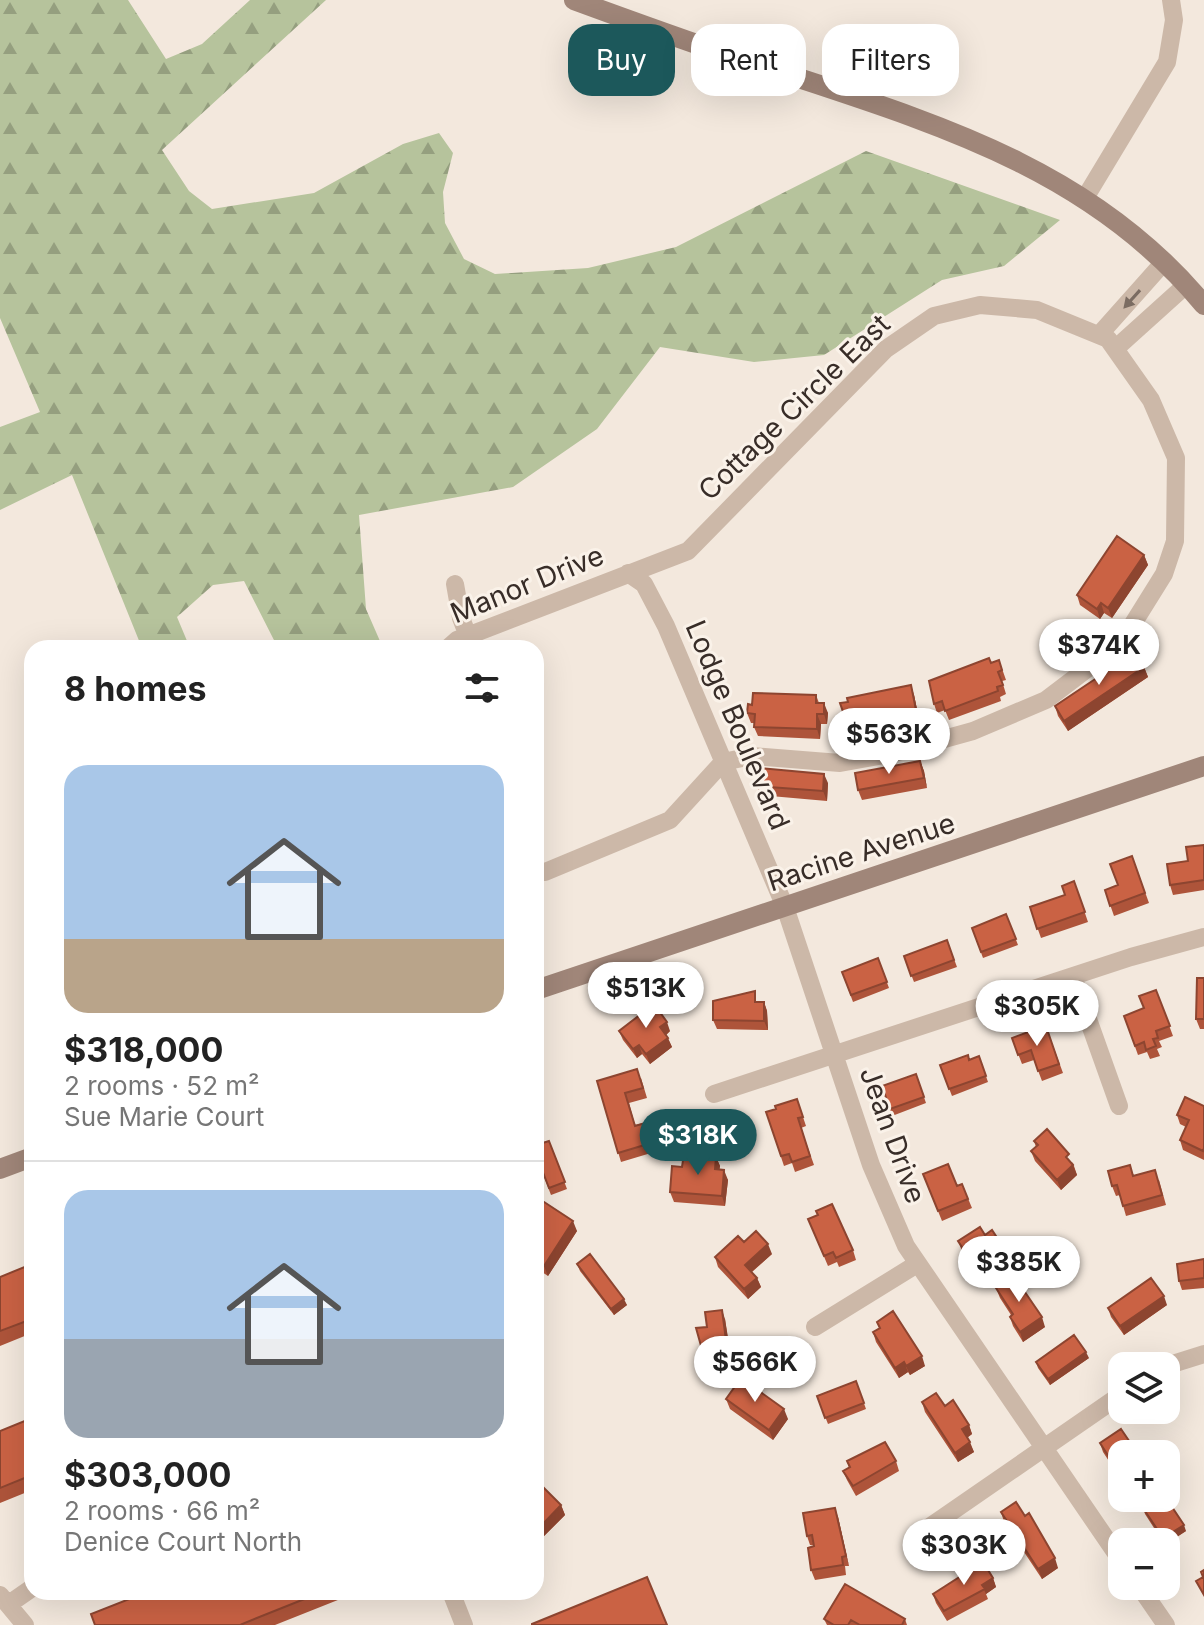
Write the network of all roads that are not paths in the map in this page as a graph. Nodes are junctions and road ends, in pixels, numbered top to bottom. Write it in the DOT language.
graph roads {
  1 [pos="574,0"];
  2 [pos="1171,0"];
  3 [pos="1085,198"];
  4 [pos="1164,262"];
  5 [pos="1186,285"];
  6 [pos="1204,305"];
  7 [pos="1108,341"];
  8 [pos="628,573"];
  9 [pos="455,584"];
  10 [pos="468,636"];
  11 [pos="461,640"];
  12 [pos="723,762"];
  13 [pos="1204,766"];
  14 [pos="544,872"];
  15 [pos="785,907"];
  16 [pos="1204,937"];
  17 [pos="1073,977"];
  18 [pos="544,987"];
  19 [pos="836,1056"];
  20 [pos="714,1094"];
  21 [pos="1119,1106"];
  22 [pos="24,1160"];
  23 [pos="0,1169"];
  24 [pos="917,1264"];
  25 [pos="815,1327"];
  26 [pos="1204,1354"];
  27 [pos="1180,1362"];
  28 [pos="1108,1403"];
  29 [pos="1044,1446"];
  30 [pos="915,1537"];
  31 [pos="1108,1541"];
  32 [pos="24,1591"];
  33 [pos="4,1600"];
  34 [pos="454,1600"];
  35 [pos="1149,1600"];
  36 [pos="25,1625"];
  37 [pos="464,1625"];
  38 [pos="1166,1625"];
  1 -- 3 [label="main road"];
  2 -- 3 [label="street"];
  3 -- 4 [label="main road"];
  4 -- 5 [label="main road"];
  4 -- 7 [label="street, one-way"];
  5 -- 6 [label="main road"];
  5 -- 7 [label="street"];
  7 -- 8 [label="street, Cottage Circle East"];
  7 -- 12 [label="street"];
  8 -- 10 [label="street, Manor Drive"];
  8 -- 12 [label="street, Lodge Boulevard"];
  9 -- 10 [label="street"];
  10 -- 11 [label="street, Manor Drive"];
  12 -- 14 [label="street"];
  12 -- 15 [label="street, Lodge Boulevard"];
  13 -- 15 [label="main road, Racine Avenue"];
  15 -- 18 [label="main road, Racine Avenue"];
  15 -- 19 [label="street, Jean Drive"];
  16 -- 17 [label="street"];
  17 -- 19 [label="street"];
  17 -- 21 [label="street"];
  19 -- 20 [label="street"];
  19 -- 24 [label="street, Jean Drive"];
  22 -- 23 [label="main road"];
  24 -- 25 [label="street"];
  24 -- 29 [label="street, Jean Drive"];
  26 -- 27 [label="street"];
  28 -- 29 [label="street"];
  29 -- 30 [label="street"];
  29 -- 31 [label="street, Jean Drive"];
  32 -- 33 [label="street"];
  33 -- 36 [label="street"];
  34 -- 37 [label="street"];
  35 -- 38 [label="street"];
}
